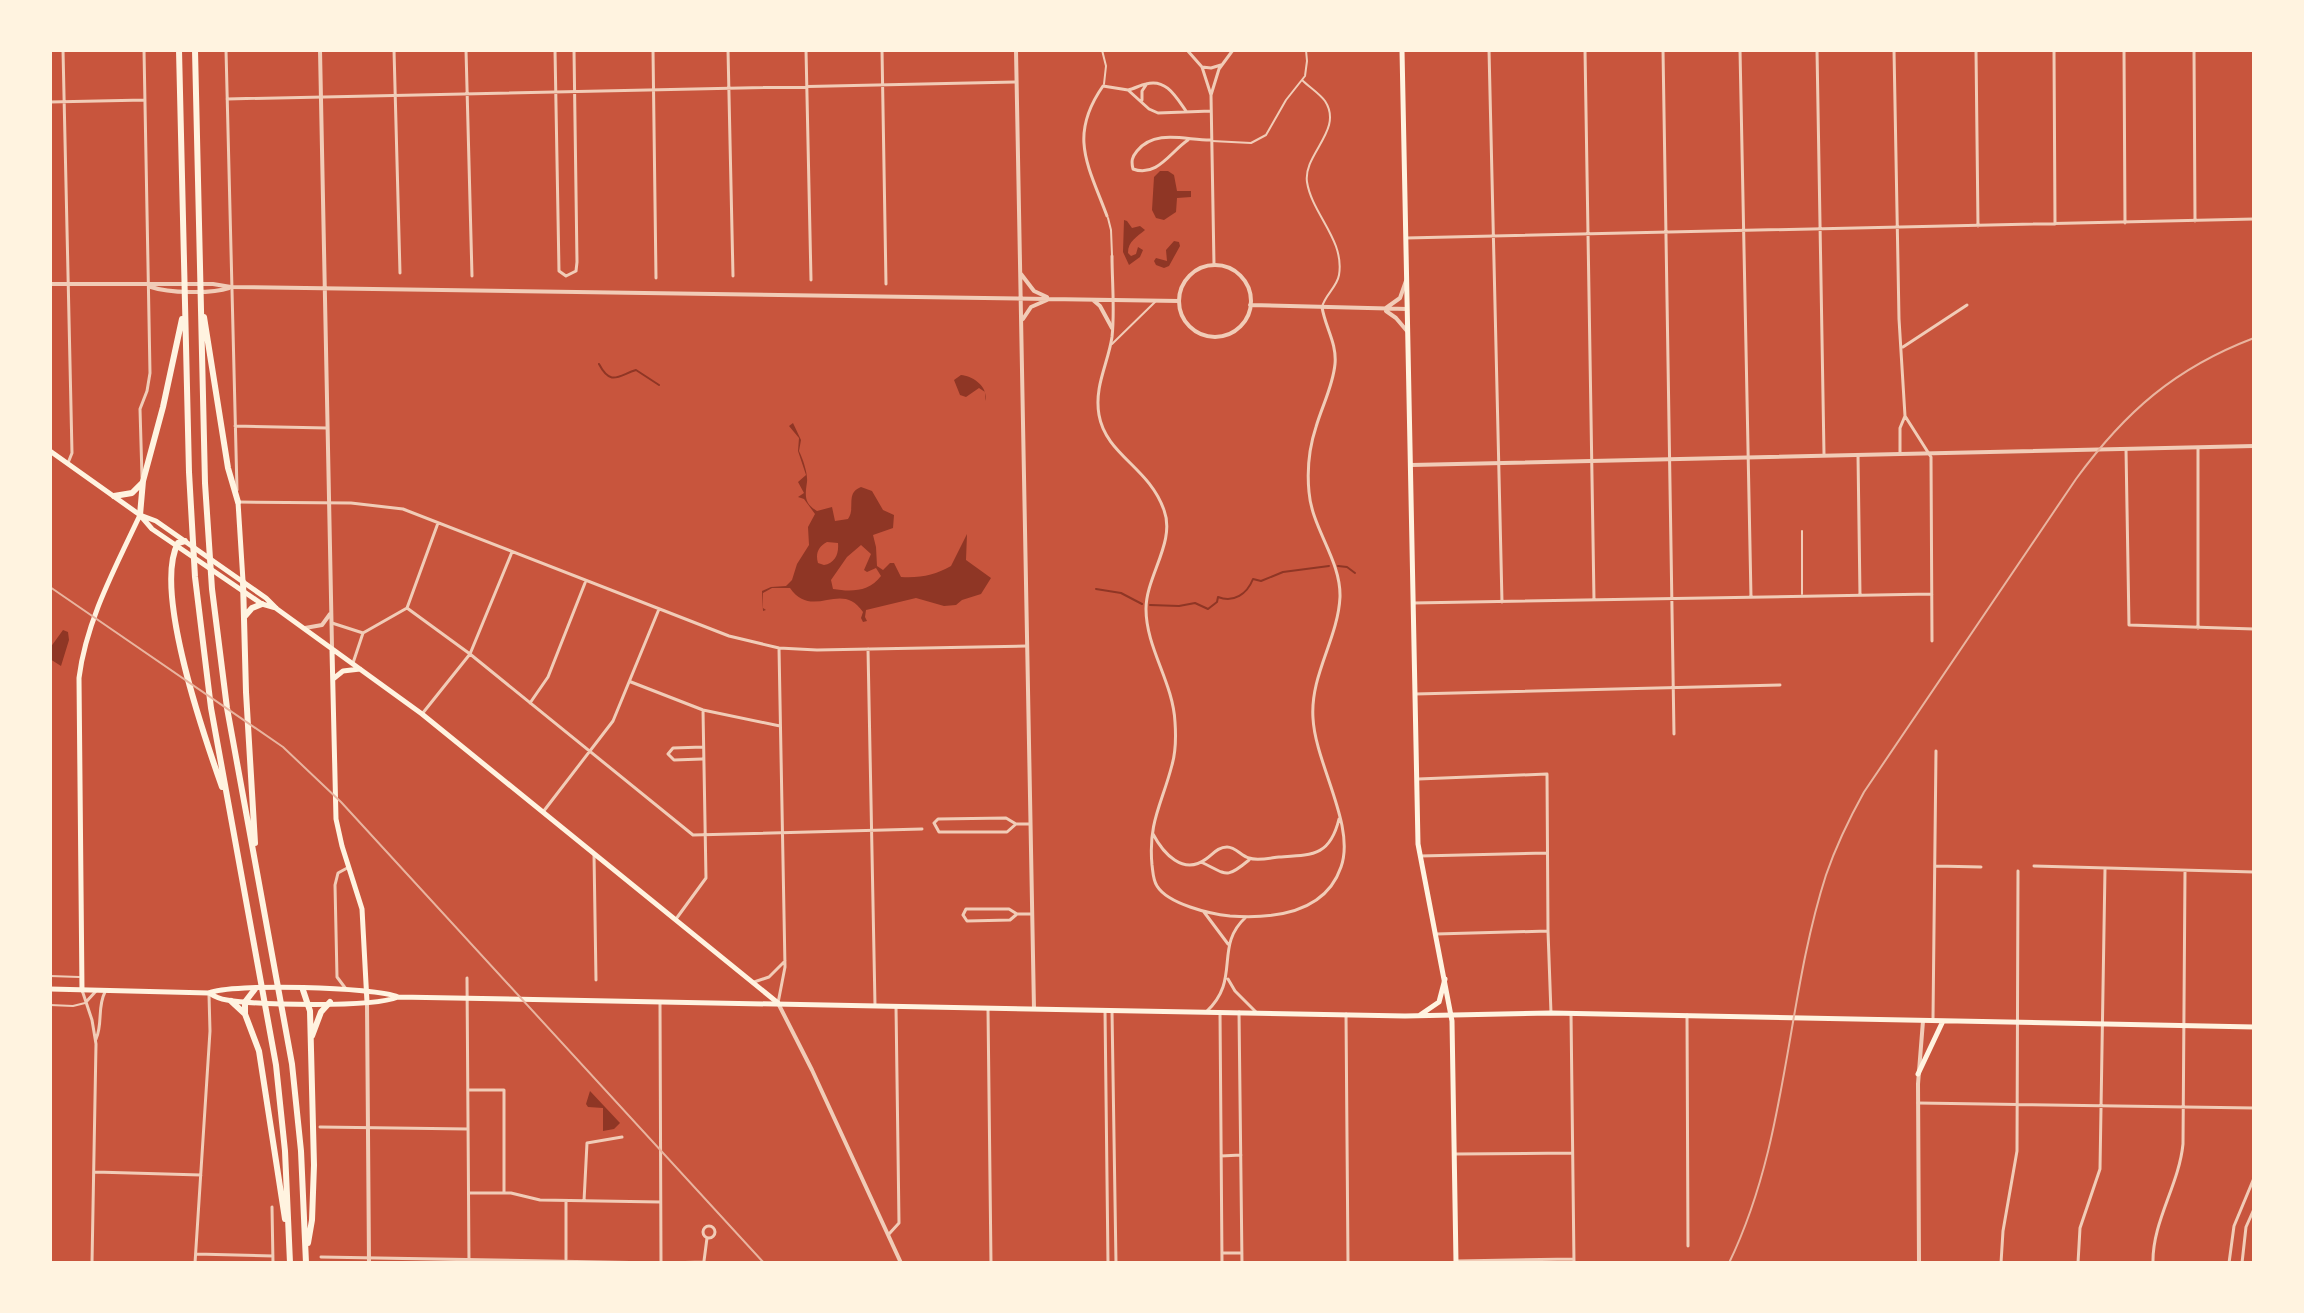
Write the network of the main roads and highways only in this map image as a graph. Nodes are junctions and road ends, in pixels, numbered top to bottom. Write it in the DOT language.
graph roads {
  1 [pos="179,50"];
  2 [pos="195,50"];
  3 [pos="1402,50"];
  4 [pos="185,311"];
  5 [pos="202,311"];
  6 [pos="50,451"];
  7 [pos="143,481"];
  8 [pos="114,496"];
  9 [pos="238,502"];
  10 [pos="140,515"];
  11 [pos="185,541"];
  12 [pos="176,545"];
  13 [pos="242,561"];
  14 [pos="215,572"];
  15 [pos="228,572"];
  16 [pos="243,582"];
  17 [pos="244,591"];
  18 [pos="262,604"];
  19 [pos="277,609"];
  20 [pos="244,619"];
  21 [pos="332,649"];
  22 [pos="361,669"];
  23 [pos="333,681"];
  24 [pos="228,805"];
  25 [pos="254,855"];
  26 [pos="1445,979"];
  27 [pos="50,989"];
  28 [pos="255,989"];
  29 [pos="82,990"];
  30 [pos="303,990"];
  31 [pos="366,991"];
  32 [pos="209,993"];
  33 [pos="398,997"];
  34 [pos="231,1001"];
  35 [pos="245,1002"];
  36 [pos="330,1002"];
  37 [pos="367,1002"];
  38 [pos="309,1003"];
  39 [pos="778,1003"];
  40 [pos="245,1014"];
  41 [pos="1452,1015"];
  42 [pos="1419,1016"];
  43 [pos="1943,1021"];
  44 [pos="2254,1027"];
  45 [pos="310,1043"];
  46 [pos="1918,1074"];
  47 [pos="289,1239"];
  48 [pos="305,1251"];
  49 [pos="1456,1262"];
  50 [pos="290,1263"];
  51 [pos="306,1263"];
  1 -- 4 [label="highway"];
  2 -- 5 [label="highway"];
  3 -- 26 [label="main road"];
  4 -- 7 [label="highway"];
  4 -- 24 [label="highway"];
  5 -- 9 [label="highway"];
  5 -- 25 [label="highway"];
  6 -- 8 [label="main road"];
  7 -- 8 [label="highway"];
  7 -- 10 [label="highway"];
  8 -- 10 [label="main road"];
  9 -- 13 [label="main road"];
  10 -- 11 [label="main road"];
  10 -- 12 [label="main road"];
  10 -- 29 [label="main road"];
  11 -- 12 [label="highway"];
  11 -- 15 [label="main road"];
  12 -- 14 [label="main road"];
  12 -- 24 [label="highway"];
  13 -- 15 [label="main road"];
  13 -- 16 [label="main road"];
  14 -- 15 [label="main road"];
  14 -- 17 [label="main road"];
  15 -- 16 [label="main road"];
  16 -- 17 [label="highway"];
  16 -- 19 [label="main road"];
  17 -- 18 [label="main road"];
  17 -- 20 [label="highway"];
  18 -- 19 [label="main road"];
  18 -- 20 [label="highway"];
  19 -- 21 [label="main road"];
  20 -- 25 [label="highway"];
  21 -- 22 [label="main road"];
  21 -- 23 [label="main road"];
  22 -- 23 [label="main road"];
  22 -- 39 [label="main road"];
  23 -- 31 [label="main road"];
  24 -- 47 [label="highway"];
  25 -- 48 [label="highway"];
  26 -- 41 [label="main road"];
  26 -- 42 [label="main road"];
  27 -- 29 [label="main road"];
  28 -- 30 [label="main road"];
  28 -- 32 [label="main road"];
  28 -- 35 [label="highway"];
  29 -- 32 [label="main road"];
  30 -- 31 [label="main road"];
  30 -- 38 [label="highway"];
  31 -- 33 [label="main road"];
  31 -- 37 [label="main road"];
  32 -- 34 [label="main road"];
  33 -- 37 [label="main road"];
  33 -- 39 [label="main road"];
  34 -- 35 [label="main road"];
  34 -- 40 [label="highway"];
  35 -- 38 [label="main road"];
  35 -- 40 [label="highway"];
  36 -- 37 [label="main road"];
  36 -- 38 [label="main road"];
  36 -- 45 [label="highway"];
  38 -- 45 [label="highway"];
  39 -- 42 [label="main road"];
  40 -- 47 [label="highway"];
  41 -- 42 [label="main road"];
  41 -- 43 [label="main road"];
  41 -- 49 [label="main road"];
  43 -- 44 [label="main road"];
  43 -- 46 [label="main road"];
  45 -- 48 [label="highway"];
  47 -- 50 [label="highway"];
  48 -- 51 [label="highway"];
}
